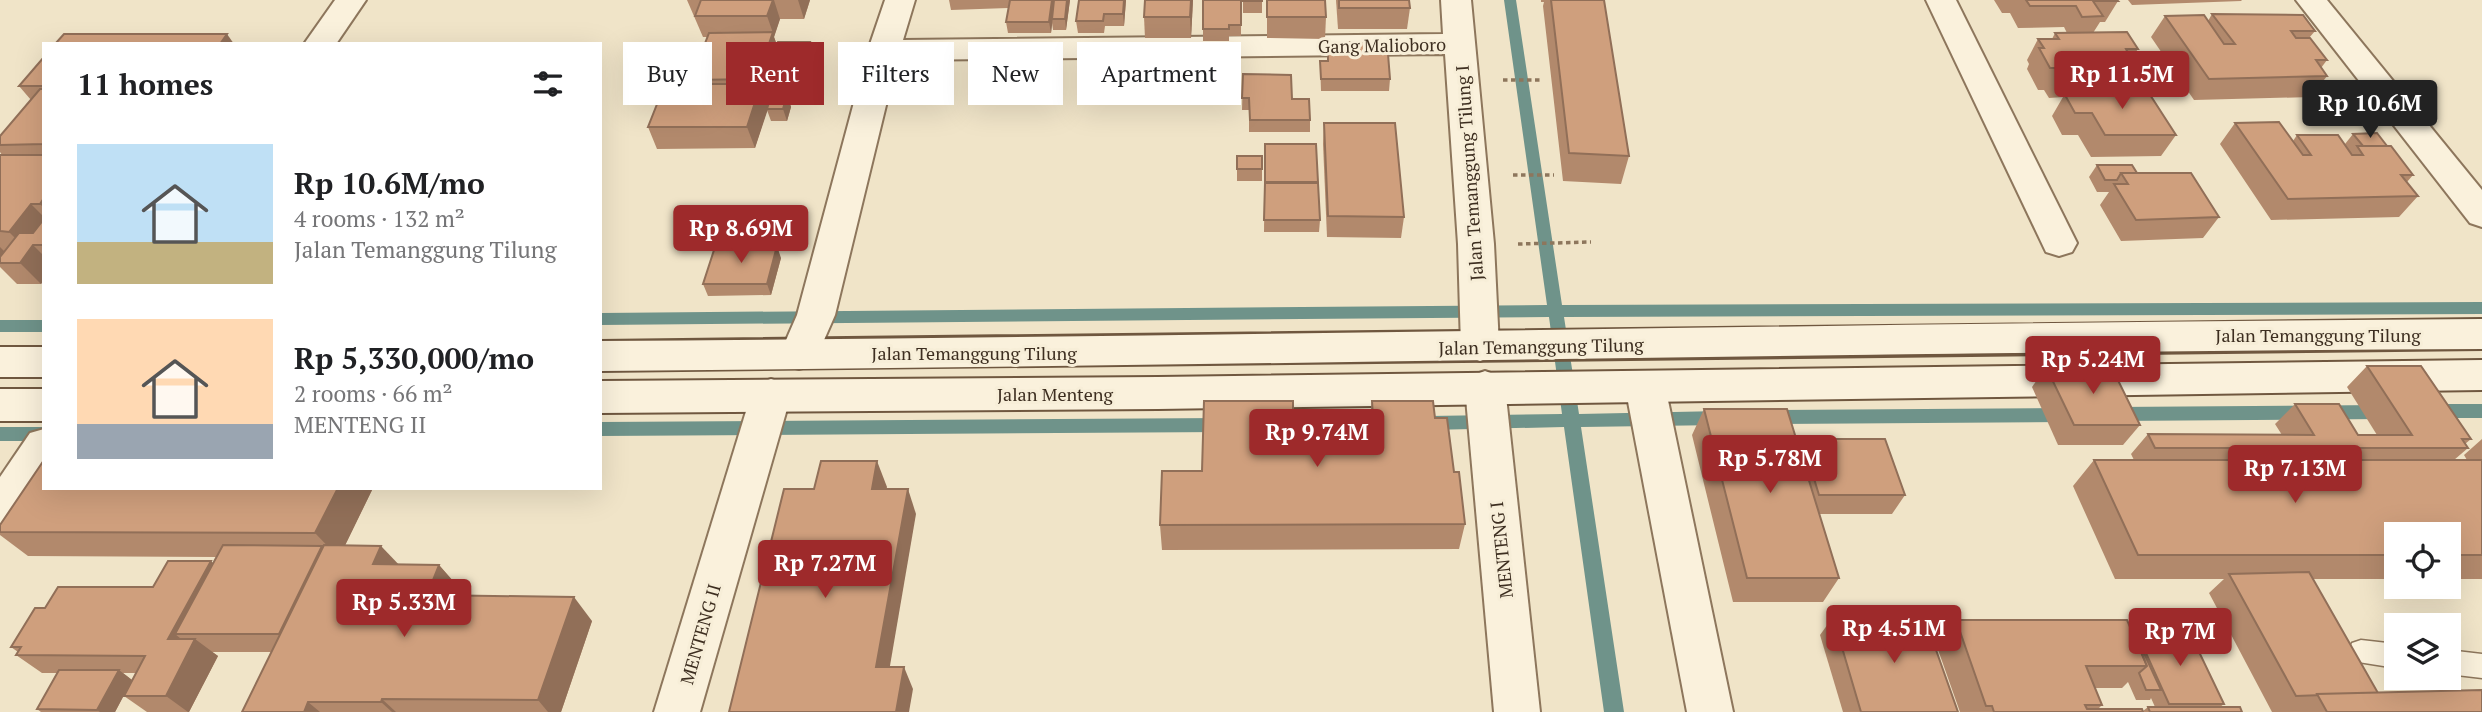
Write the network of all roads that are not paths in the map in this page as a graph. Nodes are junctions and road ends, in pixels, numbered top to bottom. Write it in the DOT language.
graph roads {
  1 [pos="351,0"];
  2 [pos="900,0"];
  3 [pos="1456,0"];
  4 [pos="1941,0"];
  5 [pos="2312,0"];
  6 [pos="321,42"];
  7 [pos="887,42"];
  8 [pos="1460,44"];
  9 [pos="954,49"];
  10 [pos="870,105"];
  11 [pos="2482,214"];
  12 [pos="2059,243"];
  13 [pos="2482,334"];
  14 [pos="1985,339"];
  15 [pos="1493,346"];
  16 [pos="799,354"];
  17 [pos="602,356"];
  18 [pos="0,362"];
  19 [pos="42,362"];
  20 [pos="2482,375"];
  21 [pos="2005,381"];
  22 [pos="1635,386"];
  23 [pos="1498,388"];
  24 [pos="771,395"];
  25 [pos="602,397"];
  26 [pos="0,405"];
  27 [pos="42,405"];
  28 [pos="42,448"];
  29 [pos="0,512"];
  30 [pos="2361,652"];
  31 [pos="2384,655"];
  32 [pos="2461,664"];
  33 [pos="2482,666"];
  34 [pos="677,712"];
  35 [pos="1517,712"];
  36 [pos="1710,712"];
  1 -- 6 [label="street"];
  2 -- 7 [label="street"];
  3 -- 8 [label="street, Jalan Temanggung Tilung I"];
  4 -- 12 [label="street"];
  5 -- 11 [label="street"];
  8 -- 9 [label="street, Gang Malioboro"];
  8 -- 15 [label="street, Jalan Temanggung Tilung I"];
  10 -- 16 [label="street"];
  13 -- 14 [label="street, Jalan Temanggung Tilung"];
  14 -- 15 [label="street, Jalan Temanggung Tilung"];
  14 -- 21 [label="street"];
  15 -- 16 [label="street, Jalan Temanggung Tilung"];
  16 -- 17 [label="street, Jalan Temanggung Tilung"];
  18 -- 19 [label="street"];
  20 -- 21 [label="street"];
  21 -- 22 [label="street"];
  22 -- 23 [label="street"];
  22 -- 36 [label="street"];
  23 -- 24 [label="street, Jalan Menteng"];
  23 -- 35 [label="street, MENTENG I"];
  24 -- 25 [label="street, Jalan Menteng"];
  24 -- 34 [label="street, MENTENG II"];
  26 -- 27 [label="street"];
  28 -- 29 [label="street"];
  30 -- 31 [label="lane"];
  32 -- 33 [label="lane"];
}
